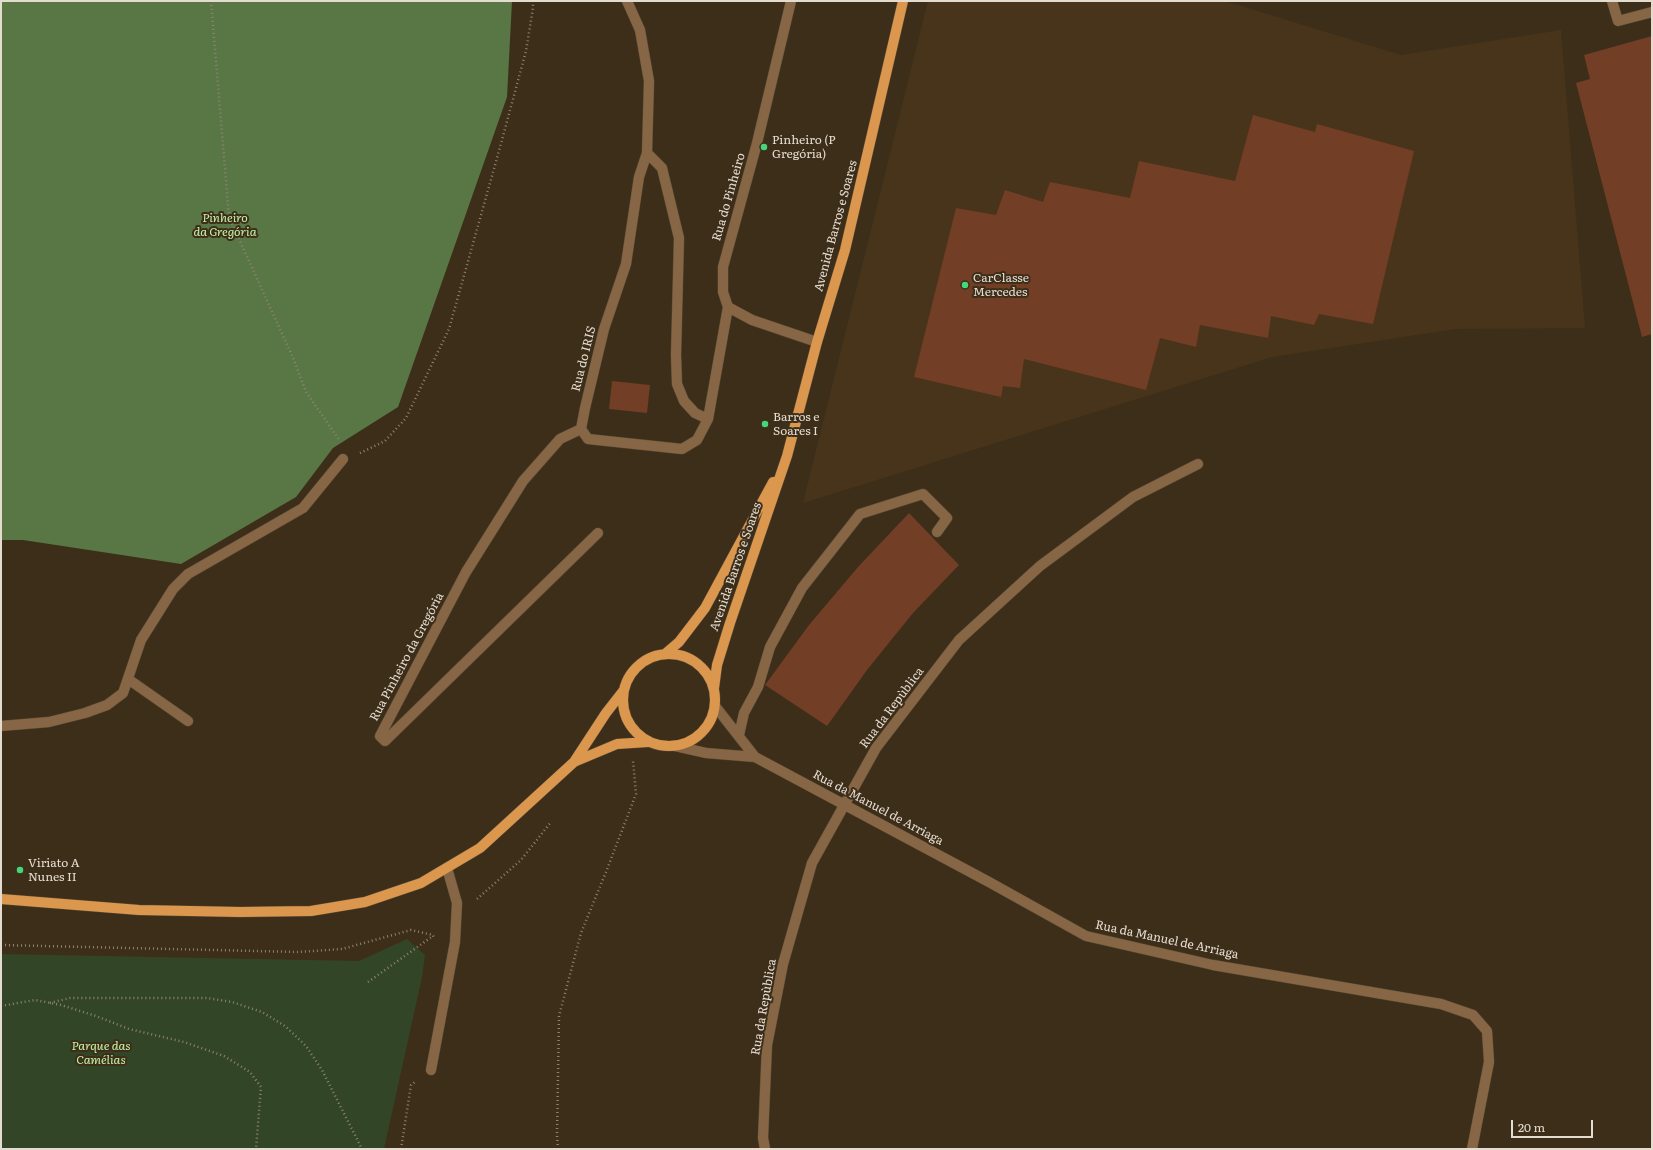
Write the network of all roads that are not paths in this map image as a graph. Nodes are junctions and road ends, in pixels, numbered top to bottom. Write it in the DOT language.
graph roads {
  1 [pos="627,1"];
  2 [pos="791,1"];
  3 [pos="903,1"];
  4 [pos="1612,1"];
  5 [pos="1652,12"];
  6 [pos="647,153"];
  7 [pos="728,307"];
  8 [pos="817,342"];
  9 [pos="708,419"];
  10 [pos="581,429"];
  11 [pos="787,456"];
  12 [pos="343,459"];
  13 [pos="1198,464"];
  14 [pos="937,532"];
  15 [pos="598,534"];
  16 [pos="665,654"];
  17 [pos="128,679"];
  18 [pos="714,688"];
  19 [pos="624,690"];
  20 [pos="715,706"];
  21 [pos="188,721"];
  22 [pos="1,726"];
  23 [pos="739,735"];
  24 [pos="648,742"];
  25 [pos="675,746"];
  26 [pos="755,757"];
  27 [pos="574,762"];
  28 [pos="845,804"];
  29 [pos="447,868"];
  30 [pos="1,899"];
  31 [pos="431,1070"];
  32 [pos="765,1149"];
  33 [pos="1472,1149"];
  1 -- 6 [label="street, Rua do IRIS"];
  2 -- 7 [label="street, Rua do Pinheiro"];
  3 -- 8 [label="main road, Avenida Barros e Soares"];
  4 -- 5 [label="street"];
  6 -- 9 [label="street"];
  6 -- 10 [label="street, Rua do IRIS"];
  7 -- 8 [label="street"];
  7 -- 9 [label="street"];
  8 -- 11 [label="main road, Avenida Barros e Soares"];
  9 -- 10 [label="street"];
  10 -- 15 [label="street, Rua Pinheiro da Gregória"];
  11 -- 16 [label="main road, Avenida Barros e Soares"];
  11 -- 18 [label="main road, Avenida Barros e Soares"];
  12 -- 17 [label="street"];
  13 -- 28 [label="street, Rua da Repùblica"];
  14 -- 23 [label="street"];
  16 -- 18 [label="main road"];
  16 -- 19 [label="main road"];
  17 -- 21 [label="street"];
  17 -- 22 [label="street"];
  18 -- 20 [label="main road"];
  19 -- 24 [label="main road"];
  19 -- 27 [label="main road"];
  20 -- 23 [label="street"];
  20 -- 25 [label="main road"];
  23 -- 26 [label="street"];
  24 -- 25 [label="main road"];
  24 -- 27 [label="main road"];
  25 -- 26 [label="street"];
  26 -- 28 [label="street, Rua da Manuel de Arriaga"];
  27 -- 29 [label="main road"];
  28 -- 32 [label="street, Rua da Repùblica"];
  28 -- 33 [label="street, Rua da Manuel de Arriaga"];
  29 -- 30 [label="main road"];
  29 -- 31 [label="street"];
}
